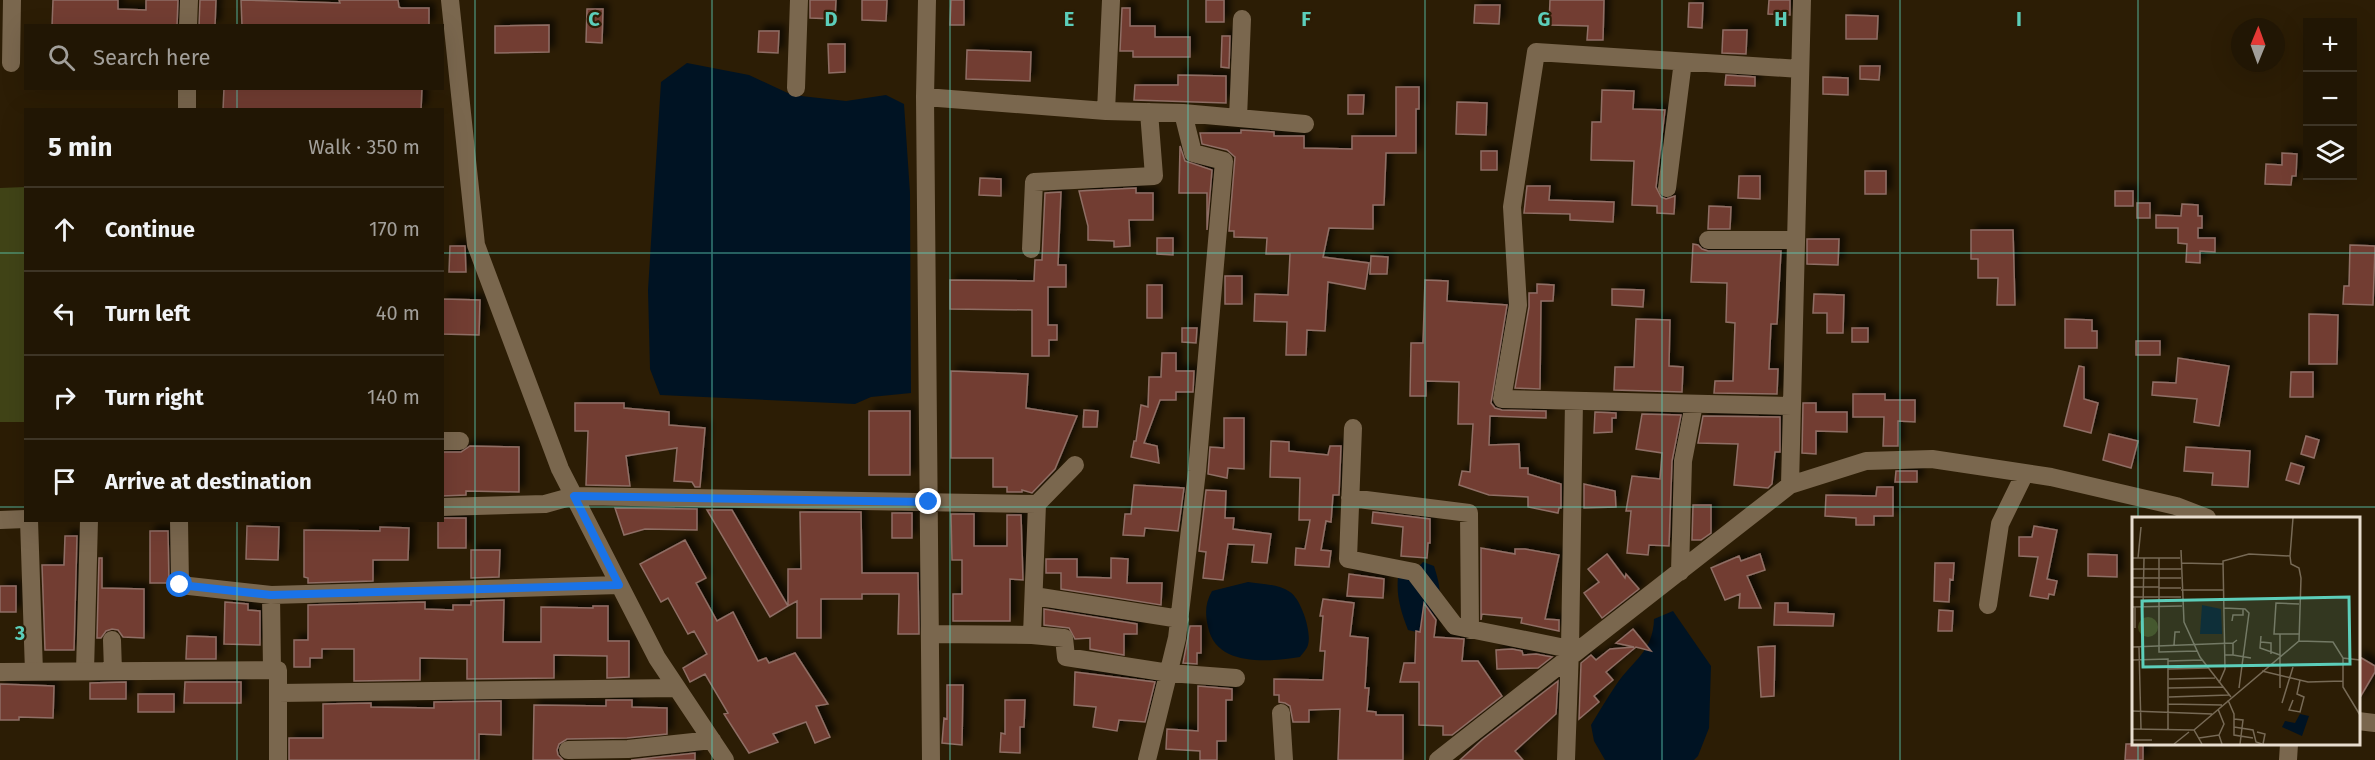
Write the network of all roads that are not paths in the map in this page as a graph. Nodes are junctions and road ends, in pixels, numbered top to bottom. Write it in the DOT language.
graph roads {
  1 [pos="12,0"];
  2 [pos="189,0"];
  3 [pos="450,0"];
  4 [pos="799,0"];
  5 [pos="927,0"];
  6 [pos="1111,0"];
  7 [pos="1802,0"];
  8 [pos="1242,19"];
  9 [pos="188,24"];
  10 [pos="12,63"];
  11 [pos="450,67"];
  12 [pos="1682,69"];
  13 [pos="1800,69"];
  14 [pos="796,88"];
  15 [pos="187,90"];
  16 [pos="925,97"];
  17 [pos="187,108"];
  18 [pos="1106,111"];
  19 [pos="1149,112"];
  20 [pos="1183,113"];
  21 [pos="1238,118"];
  22 [pos="1305,124"];
  23 [pos="1667,188"];
  24 [pos="1708,240"];
  25 [pos="1796,240"];
  26 [pos="1031,249"];
  27 [pos="1574,401"];
  28 [pos="1694,404"];
  29 [pos="1792,406"];
  30 [pos="1353,428"];
  31 [pos="1075,465"];
  32 [pos="2025,473"];
  33 [pos="1790,485"];
  34 [pos="574,496"];
  35 [pos="1350,498"];
  36 [pos="929,502"];
  37 [pos="1038,504"];
  38 [pos="444,507"];
  39 [pos="2202,517"];
  40 [pos="0,520"];
  41 [pos="24,520"];
  42 [pos="27,522"];
  43 [pos="89,522"];
  44 [pos="179,522"];
  45 [pos="1680,572"];
  46 [pos="619,585"];
  47 [pos="271,595"];
  48 [pos="1034,596"];
  49 [pos="1989,604"];
  50 [pos="1180,619"];
  51 [pos="1470,630"];
  52 [pos="930,634"];
  53 [pos="1032,635"];
  54 [pos="112,640"];
  55 [pos="1569,655"];
  56 [pos="272,670"];
  57 [pos="85,671"];
  58 [pos="113,671"];
  59 [pos="0,672"];
  60 [pos="34,672"];
  61 [pos="1169,673"];
  62 [pos="1236,678"];
  63 [pos="677,688"];
  64 [pos="278,693"];
  65 [pos="1281,713"];
  66 [pos="2360,721"];
  67 [pos="2375,723"];
  68 [pos="712,740"];
  69 [pos="2289,745"];
  70 [pos="568,750"];
  71 [pos="278,760"];
  72 [pos="725,760"];
  73 [pos="931,760"];
  74 [pos="1148,760"];
  75 [pos="1284,760"];
  76 [pos="1438,760"];
  77 [pos="1566,760"];
  78 [pos="2288,760"];
  1 -- 10 [label="street"];
  2 -- 9 [label="street"];
  3 -- 11 [label="street"];
  4 -- 14 [label="street"];
  5 -- 16 [label="street"];
  6 -- 18 [label="street"];
  7 -- 13 [label="street"];
  8 -- 21 [label="street"];
  11 -- 34 [label="street"];
  12 -- 23 [label="street"];
  13 -- 25 [label="street"];
  13 -- 27 [label="street"];
  15 -- 17 [label="street"];
  16 -- 18 [label="street"];
  16 -- 36 [label="street"];
  18 -- 19 [label="street"];
  19 -- 20 [label="street"];
  19 -- 26 [label="street"];
  20 -- 21 [label="street"];
  20 -- 50 [label="street"];
  21 -- 22 [label="street"];
  24 -- 25 [label="street"];
  25 -- 29 [label="street"];
  27 -- 28 [label="street"];
  27 -- 55 [label="street"];
  28 -- 29 [label="street"];
  28 -- 45 [label="street"];
  29 -- 33 [label="street"];
  30 -- 35 [label="street"];
  31 -- 37 [label="street"];
  32 -- 33 [label="street"];
  32 -- 39 [label="street"];
  32 -- 49 [label="street"];
  33 -- 45 [label="street"];
  34 -- 36 [label="street"];
  34 -- 38 [label="street"];
  34 -- 46 [label="street"];
  35 -- 51 [label="street"];
  35 -- 51 [label="street"];
  36 -- 37 [label="street"];
  36 -- 52 [label="street"];
  37 -- 48 [label="street"];
  40 -- 41 [label="street"];
  42 -- 60 [label="street"];
  43 -- 57 [label="street"];
  44 -- 47 [label="street"];
  45 -- 55 [label="street"];
  46 -- 47 [label="street"];
  46 -- 63 [label="street"];
  47 -- 56 [label="street"];
  48 -- 50 [label="street"];
  48 -- 53 [label="street"];
  50 -- 61 [label="street"];
  51 -- 55 [label="street"];
  52 -- 53 [label="street"];
  52 -- 73 [label="street"];
  53 -- 61 [label="street"];
  54 -- 58 [label="street"];
  55 -- 76 [label="street"];
  55 -- 77 [label="street"];
  56 -- 58 [label="street"];
  56 -- 64 [label="street"];
  57 -- 58 [label="street"];
  57 -- 60 [label="street"];
  59 -- 60 [label="street"];
  61 -- 62 [label="street"];
  61 -- 74 [label="street"];
  63 -- 64 [label="street"];
  63 -- 68 [label="street"];
  64 -- 71 [label="street"];
  65 -- 75 [label="street"];
  66 -- 67 [label="street"];
  68 -- 70 [label="street"];
  68 -- 72 [label="street"];
  69 -- 78 [label="street"];
}
